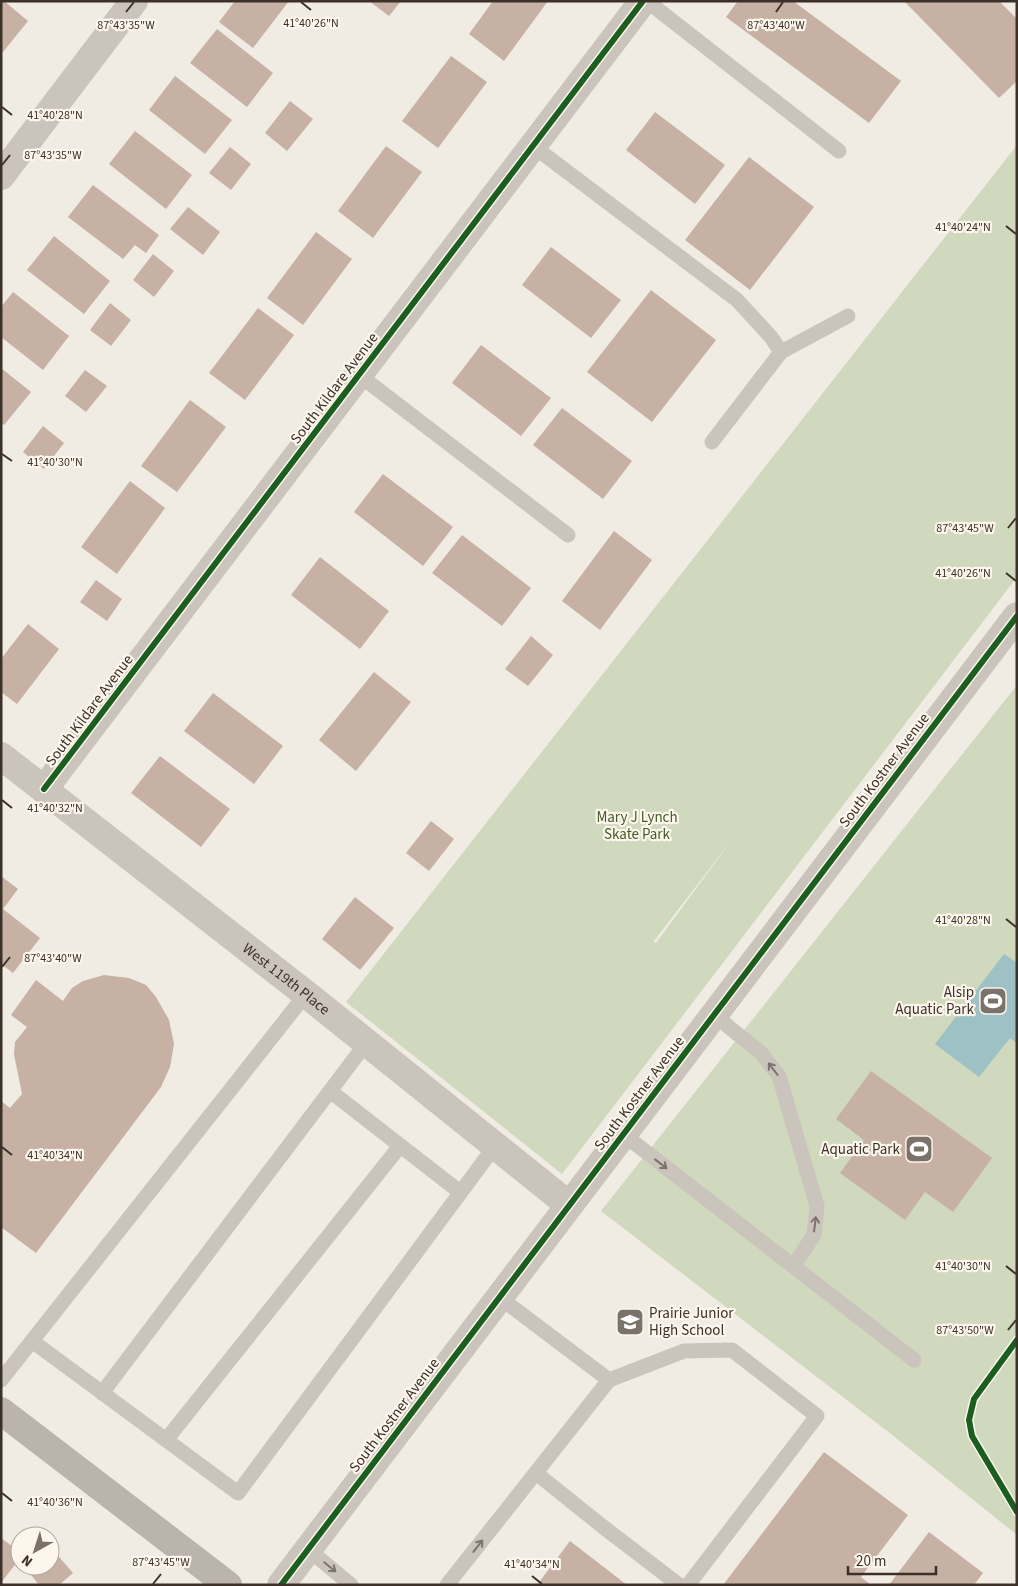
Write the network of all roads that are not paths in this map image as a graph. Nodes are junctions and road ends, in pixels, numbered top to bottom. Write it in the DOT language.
graph roads {
  1 [pos="134,1"];
  2 [pos="643,1"];
  3 [pos="647,1"];
  4 [pos="533,146"];
  5 [pos="839,150"];
  6 [pos="1,176"];
  7 [pos="848,316"];
  8 [pos="781,352"];
  9 [pos="359,375"];
  10 [pos="712,442"];
  11 [pos="568,534"];
  12 [pos="1017,616"];
  13 [pos="1,756"];
  14 [pos="44,789"];
  15 [pos="306,994"];
  16 [pos="714,1015"];
  17 [pos="367,1042"];
  18 [pos="330,1091"];
  19 [pos="623,1134"];
  20 [pos="400,1146"];
  21 [pos="495,1146"];
  22 [pos="460,1192"];
  23 [pos="569,1205"];
  24 [pos="793,1266"];
  25 [pos="499,1297"];
  26 [pos="32,1341"];
  27 [pos="914,1360"];
  28 [pos="1,1380"];
  29 [pos="609,1380"];
  30 [pos="102,1393"];
  31 [pos="1,1411"];
  32 [pos="166,1440"];
  33 [pos="536,1473"];
  34 [pos="308,1549"];
  35 [pos="228,1585"];
  36 [pos="281,1585"];
  37 [pos="351,1585"];
  38 [pos="448,1585"];
  39 [pos="679,1585"];
  40 [pos="688,1585"];
  1 -- 6 [label="street"];
  2 -- 4 [label="street, South Kildare Avenue"];
  3 -- 5 [label="lane"];
  4 -- 8 [label="lane"];
  4 -- 9 [label="street, South Kildare Avenue"];
  7 -- 8 [label="lane"];
  8 -- 10 [label="lane"];
  9 -- 11 [label="lane"];
  9 -- 14 [label="street, South Kildare Avenue"];
  12 -- 16 [label="street, South Kostner Avenue"];
  13 -- 14 [label="street, West 119th Place"];
  14 -- 15 [label="street, West 119th Place"];
  15 -- 17 [label="street, West 119th Place"];
  15 -- 26 [label="lane"];
  16 -- 19 [label="street, South Kostner Avenue"];
  24 -- 16 [label="lane, one-way"];
  17 -- 18 [label="lane"];
  17 -- 21 [label="street, West 119th Place"];
  18 -- 20 [label="lane"];
  18 -- 30 [label="lane"];
  19 -- 23 [label="street, South Kostner Avenue"];
  19 -- 24 [label="lane, one-way"];
  20 -- 22 [label="lane"];
  20 -- 32 [label="lane"];
  21 -- 22 [label="lane"];
  21 -- 23 [label="street, West 119th Place"];
  22 -- 32 [label="lane"];
  23 -- 25 [label="street, South Kostner Avenue"];
  24 -- 27 [label="lane"];
  25 -- 29 [label="lane"];
  25 -- 34 [label="street, South Kostner Avenue"];
  26 -- 28 [label="lane"];
  26 -- 30 [label="lane"];
  29 -- 33 [label="lane"];
  29 -- 40 [label="lane"];
  30 -- 32 [label="lane"];
  31 -- 35 [label="street"];
  38 -- 33 [label="lane, one-way"];
  33 -- 39 [label="lane"];
  34 -- 36 [label="street, South Kostner Avenue"];
  34 -- 37 [label="lane, one-way"];
}
